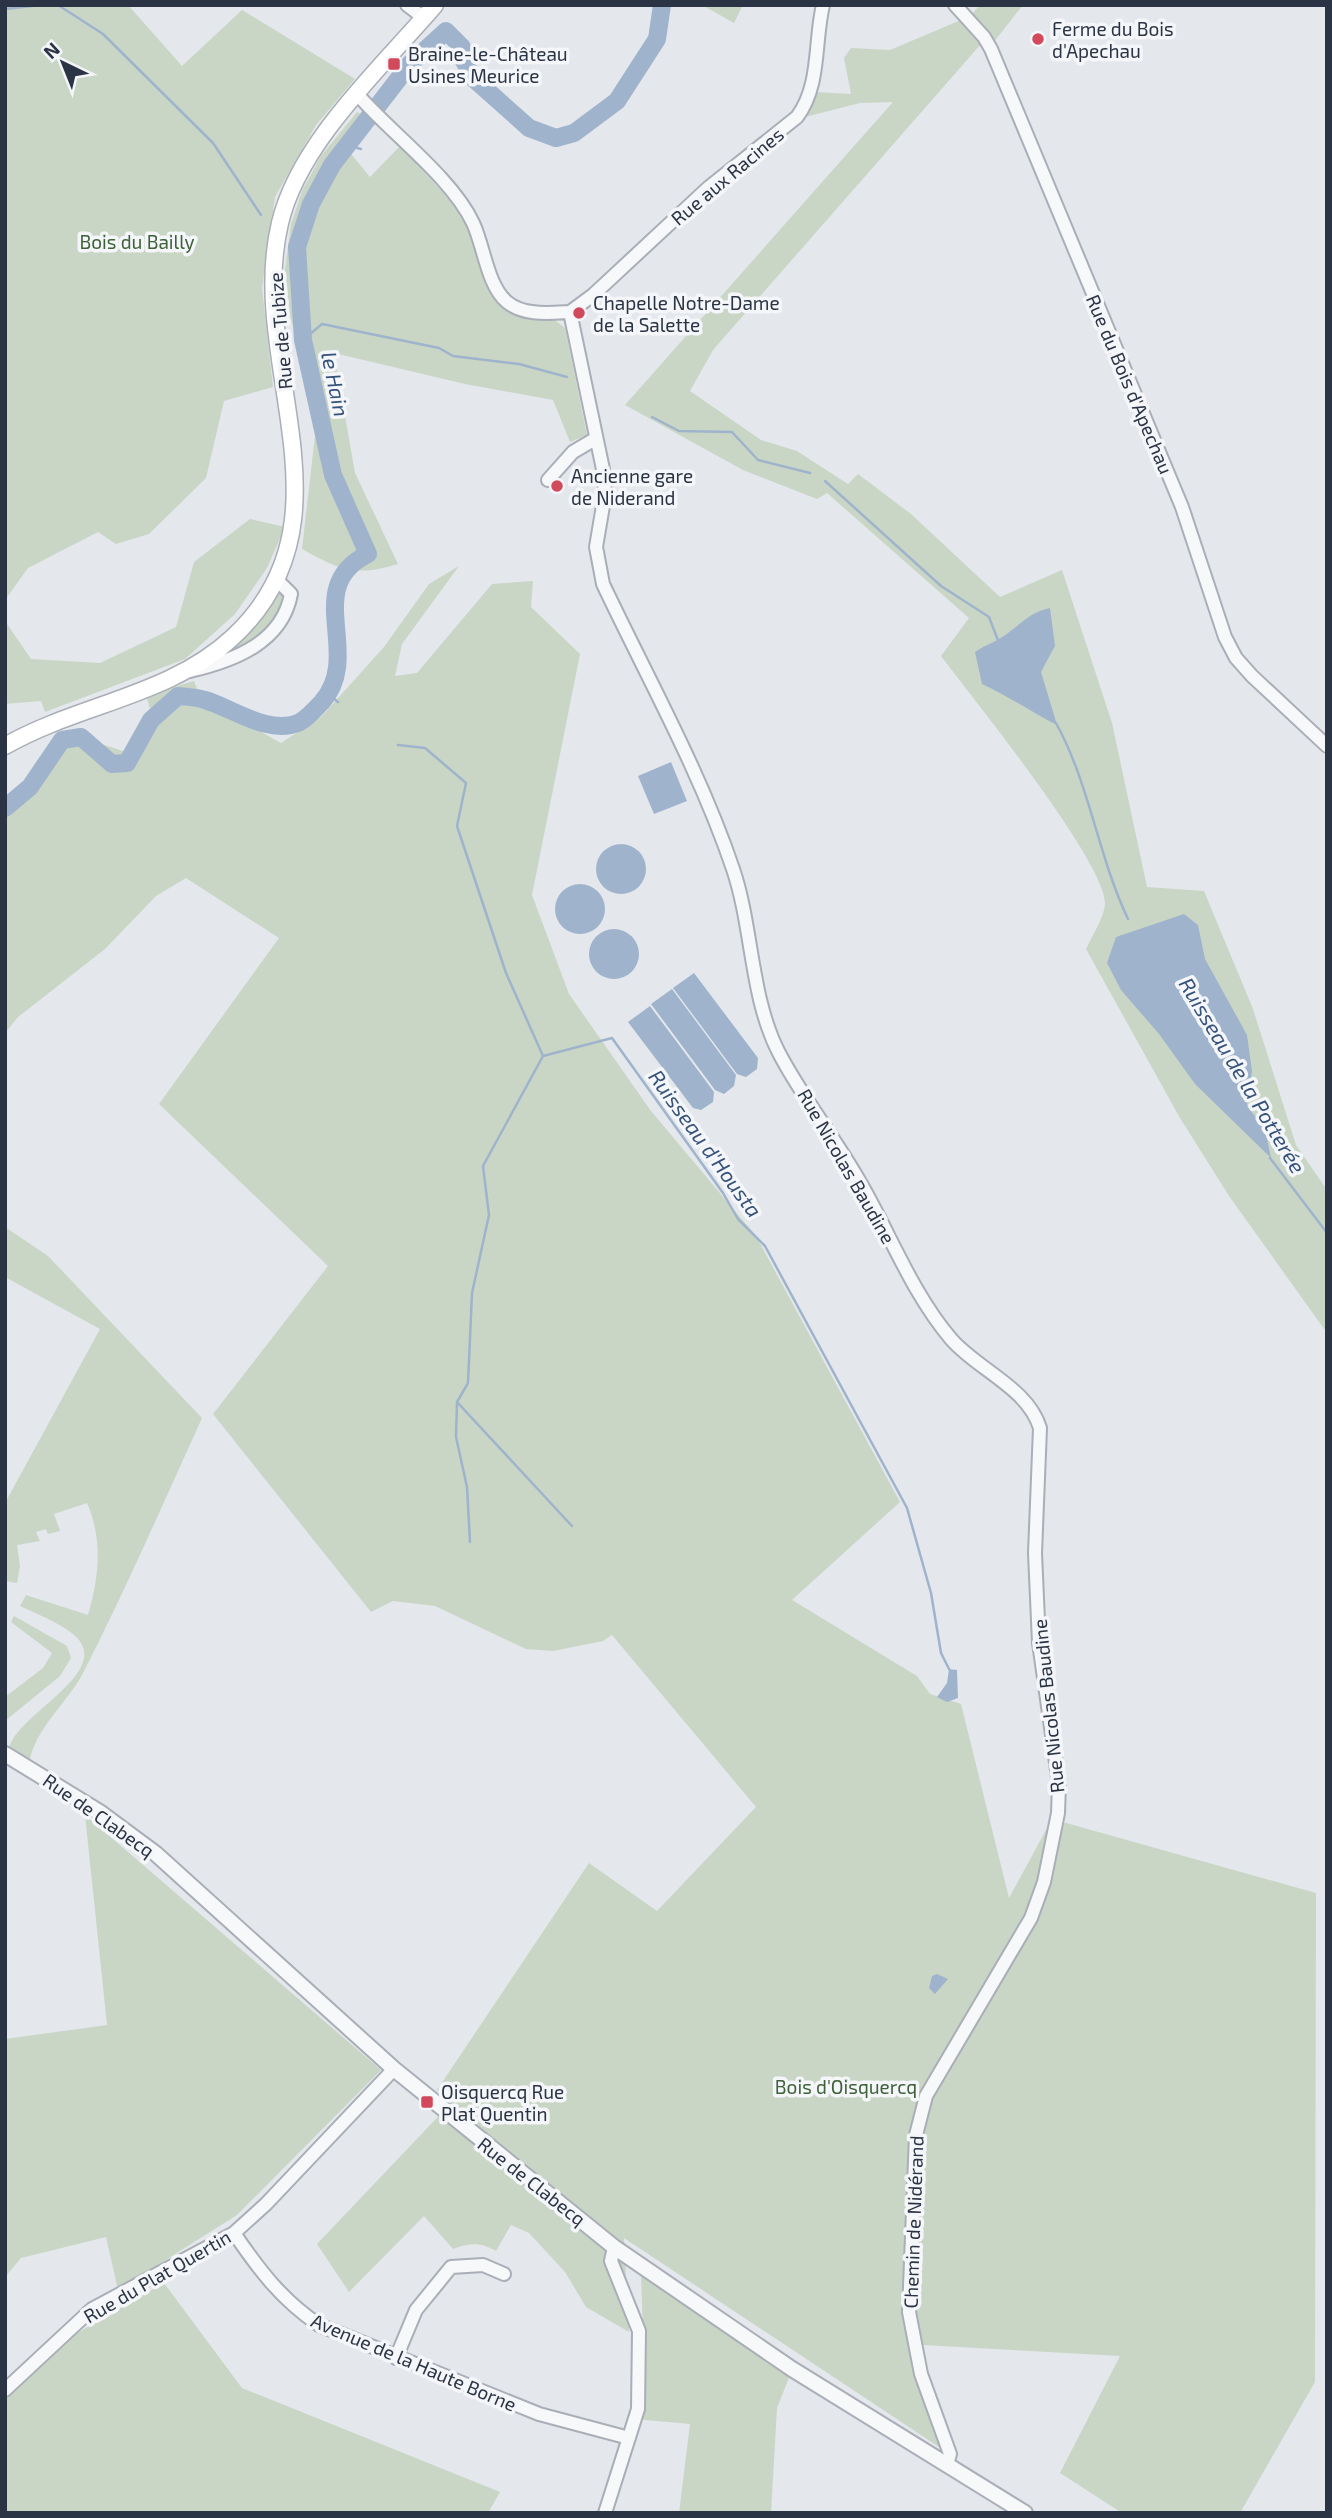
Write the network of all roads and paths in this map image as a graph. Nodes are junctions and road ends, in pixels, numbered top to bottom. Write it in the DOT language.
graph roads {
  1 [pos="407,5"];
  2 [pos="823,5"];
  3 [pos="955,5"];
  4 [pos="429,12"];
  5 [pos="358,95"];
  6 [pos="570,312"];
  7 [pos="595,439"];
  8 [pos="548,480"];
  9 [pos="276,580"];
  10 [pos="182,672"];
  11 [pos="5,746"];
  12 [pos="1327,746"];
  13 [pos="5,1754"];
  14 [pos="1031,1918"];
  15 [pos="394,2070"];
  16 [pos="234,2233"];
  17 [pos="614,2247"];
  18 [pos="504,2274"];
  19 [pos="396,2358"];
  20 [pos="5,2390"];
  21 [pos="629,2438"];
  22 [pos="947,2465"];
  23 [pos="605,2513"];
  24 [pos="1025,2513"];
  1 -- 4 [label="street"];
  2 -- 6 [label="street, Rue aux Racines"];
  3 -- 12 [label="street, Rue du Bois d'Apechau"];
  4 -- 5 [label="main road, Rue de Tubize"];
  5 -- 6 [label="street"];
  5 -- 9 [label="main road, Rue de Tubize"];
  6 -- 7 [label="street, Rue Nicolas Baudine"];
  7 -- 8 [label="street"];
  7 -- 14 [label="street, Rue Nicolas Baudine"];
  9 -- 10 [label="main road, Rue de Tubize"];
  9 -- 10 [label="street, Rue de Tubize"];
  10 -- 11 [label="main road, Rue de Tubize"];
  13 -- 15 [label="street, Rue de Clabecq"];
  14 -- 22 [label="street, Chemin de Nidérand"];
  15 -- 16 [label="street, Rue du Plat Quertin"];
  15 -- 17 [label="street, Rue de Clabecq"];
  16 -- 19 [label="street, Avenue de la Haute Borne"];
  16 -- 20 [label="street, Rue du Plat Quertin"];
  17 -- 21 [label="street"];
  17 -- 22 [label="street, Rue de Clabecq"];
  18 -- 19 [label="street"];
  19 -- 21 [label="street, Avenue de la Haute Borne"];
  21 -- 23 [label="street"];
  22 -- 24 [label="street, Rue de Clabecq"];
}
